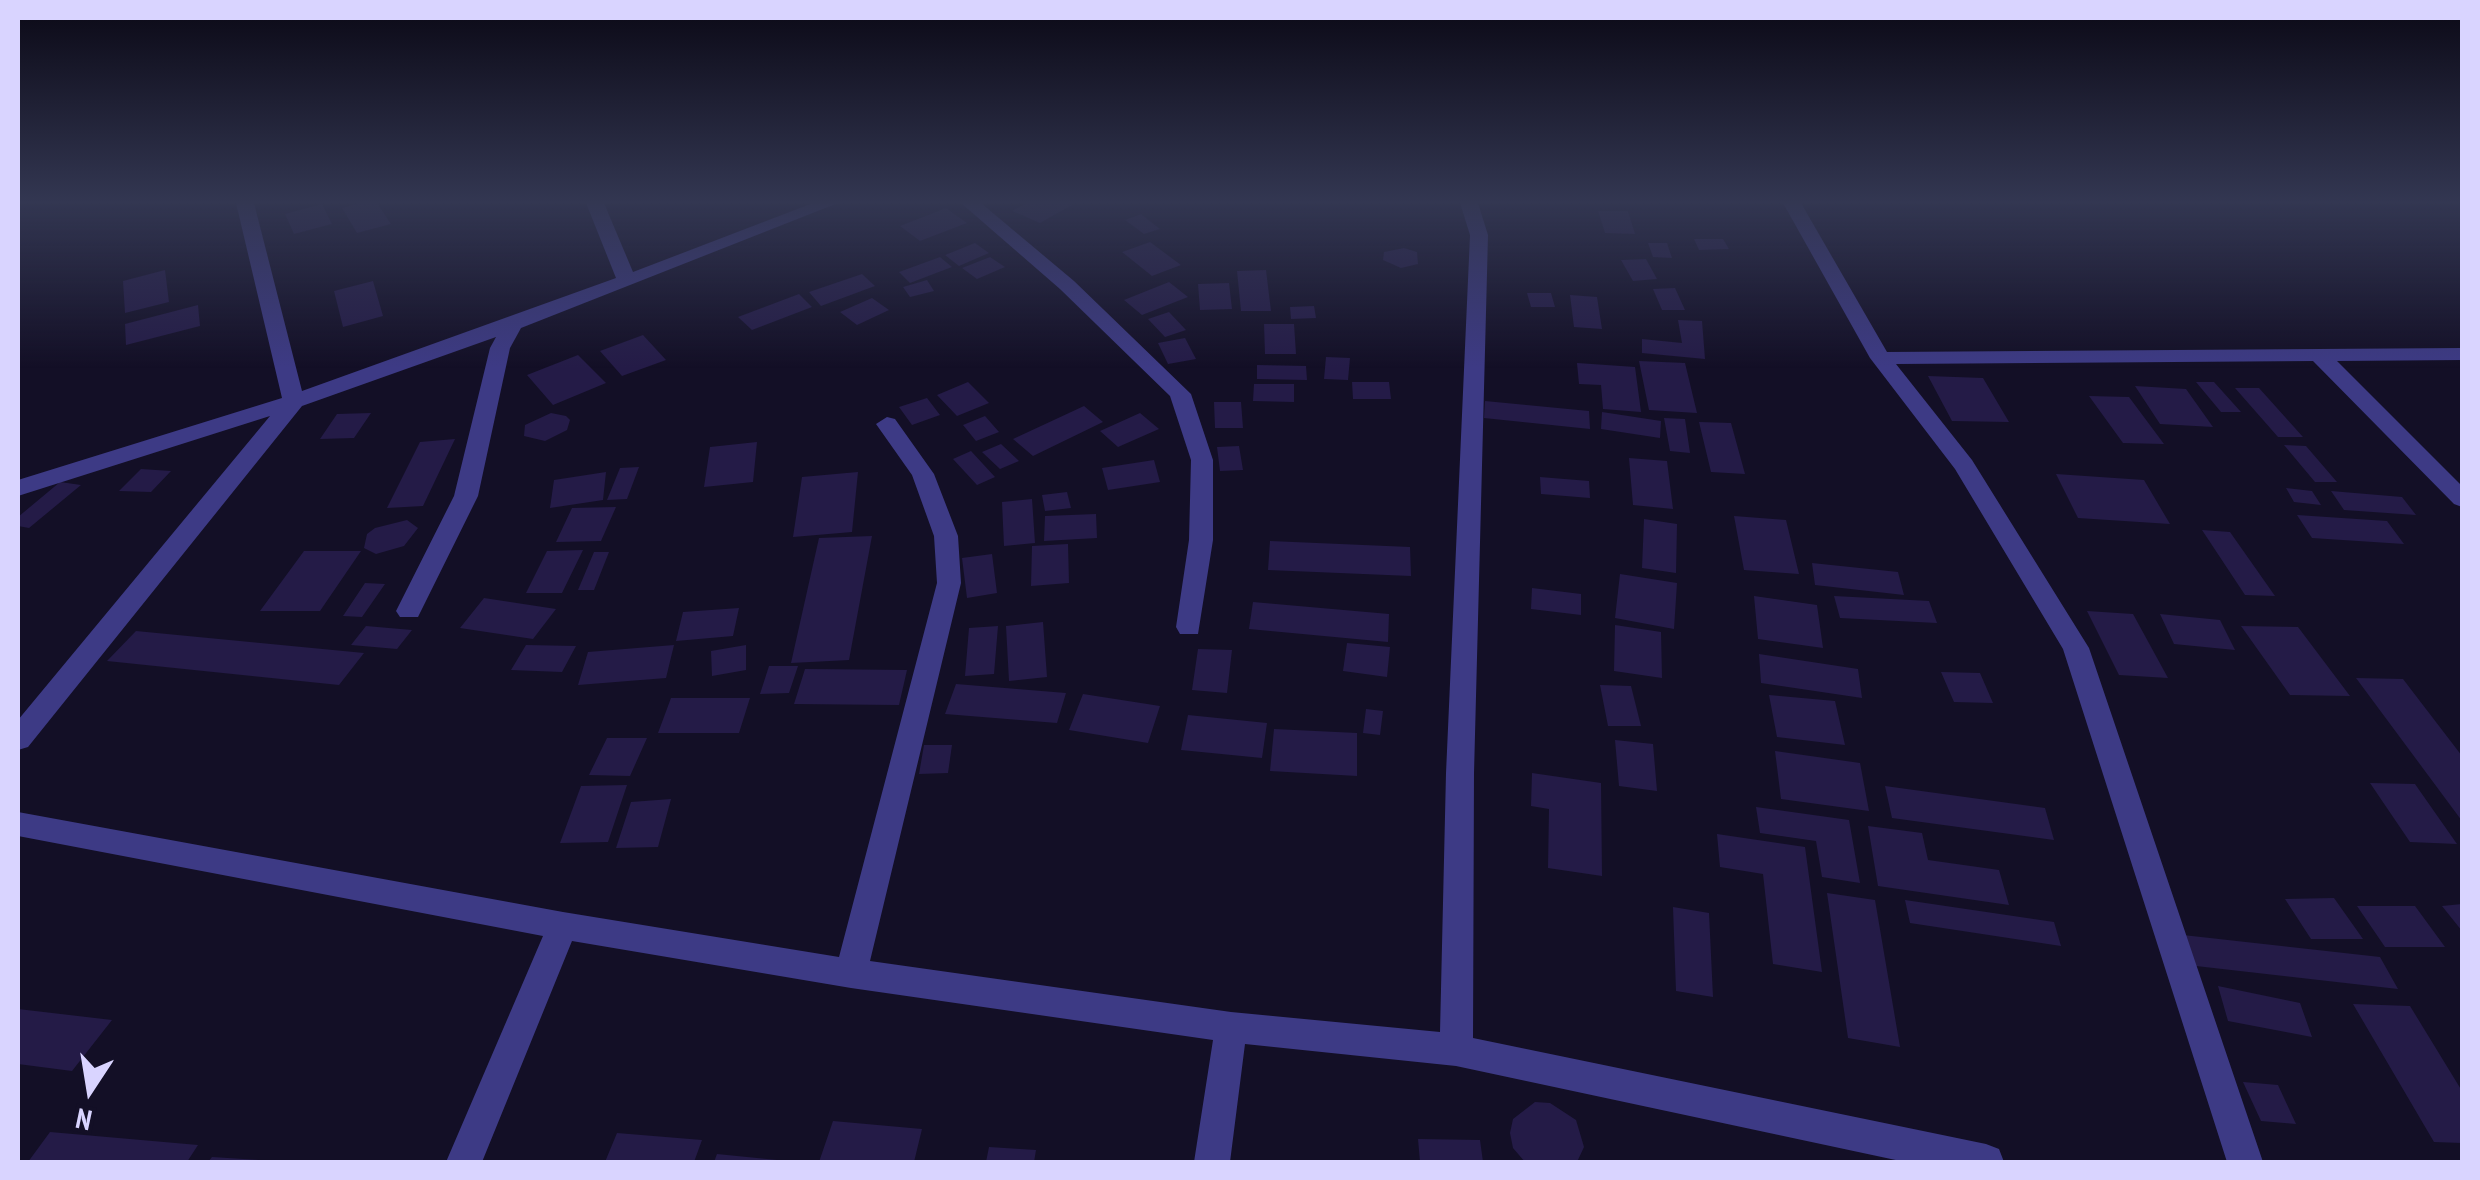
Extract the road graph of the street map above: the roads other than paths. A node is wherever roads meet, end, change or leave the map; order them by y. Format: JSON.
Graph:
{"nodes":[{"id":1,"x":259,"y":258,"type":"edge"},
{"id":2,"x":618,"y":258,"type":"edge"},
{"id":3,"x":686,"y":258,"type":"edge"},
{"id":4,"x":1035,"y":258,"type":"edge"},
{"id":5,"x":1479,"y":258,"type":"edge"},
{"id":6,"x":1823,"y":258,"type":"edge"},
{"id":7,"x":627,"y":281,"type":"junction"},
{"id":8,"x":512,"y":324,"type":"junction"},
{"id":9,"x":2462,"y":354,"type":"edge"},
{"id":10,"x":2318,"y":355,"type":"junction"},
{"id":11,"x":1880,"y":358,"type":"junction"},
{"id":12,"x":294,"y":401,"type":"junction"},
{"id":13,"x":887,"y":424,"type":"dead end"},
{"id":14,"x":18,"y":488,"type":"edge"},
{"id":15,"x":2462,"y":498,"type":"edge"},
{"id":16,"x":410,"y":611,"type":"dead end"},
{"id":17,"x":1189,"y":627,"type":"dead end"},
{"id":18,"x":18,"y":739,"type":"edge"},
{"id":19,"x":18,"y":824,"type":"edge"},
{"id":20,"x":563,"y":926,"type":"junction"},
{"id":21,"x":850,"y":972,"type":"junction"},
{"id":22,"x":1231,"y":1027,"type":"junction"},
{"id":23,"x":1456,"y":1050,"type":"junction"},
{"id":24,"x":464,"y":1162,"type":"edge"},
{"id":25,"x":1212,"y":1162,"type":"edge"},
{"id":26,"x":1986,"y":1162,"type":"edge"},
{"id":27,"x":2245,"y":1162,"type":"edge"}],
"edges":[{"from":1,"to":12,"type":"street"},
{"from":2,"to":7,"type":"street"},
{"from":3,"to":7,"type":"street"},
{"from":4,"to":17,"type":"street"},
{"from":5,"to":23,"type":"street"},
{"from":6,"to":11,"type":"street"},
{"from":7,"to":8,"type":"street"},
{"from":8,"to":12,"type":"street"},
{"from":8,"to":16,"type":"street"},
{"from":9,"to":10,"type":"street"},
{"from":10,"to":11,"type":"street"},
{"from":10,"to":15,"type":"street"},
{"from":11,"to":27,"type":"street"},
{"from":12,"to":14,"type":"street"},
{"from":12,"to":18,"type":"street"},
{"from":13,"to":21,"type":"street"},
{"from":19,"to":20,"type":"street"},
{"from":20,"to":21,"type":"street"},
{"from":20,"to":24,"type":"street"},
{"from":21,"to":22,"type":"street"},
{"from":22,"to":23,"type":"street"},
{"from":22,"to":25,"type":"street"},
{"from":23,"to":26,"type":"street"}]}
